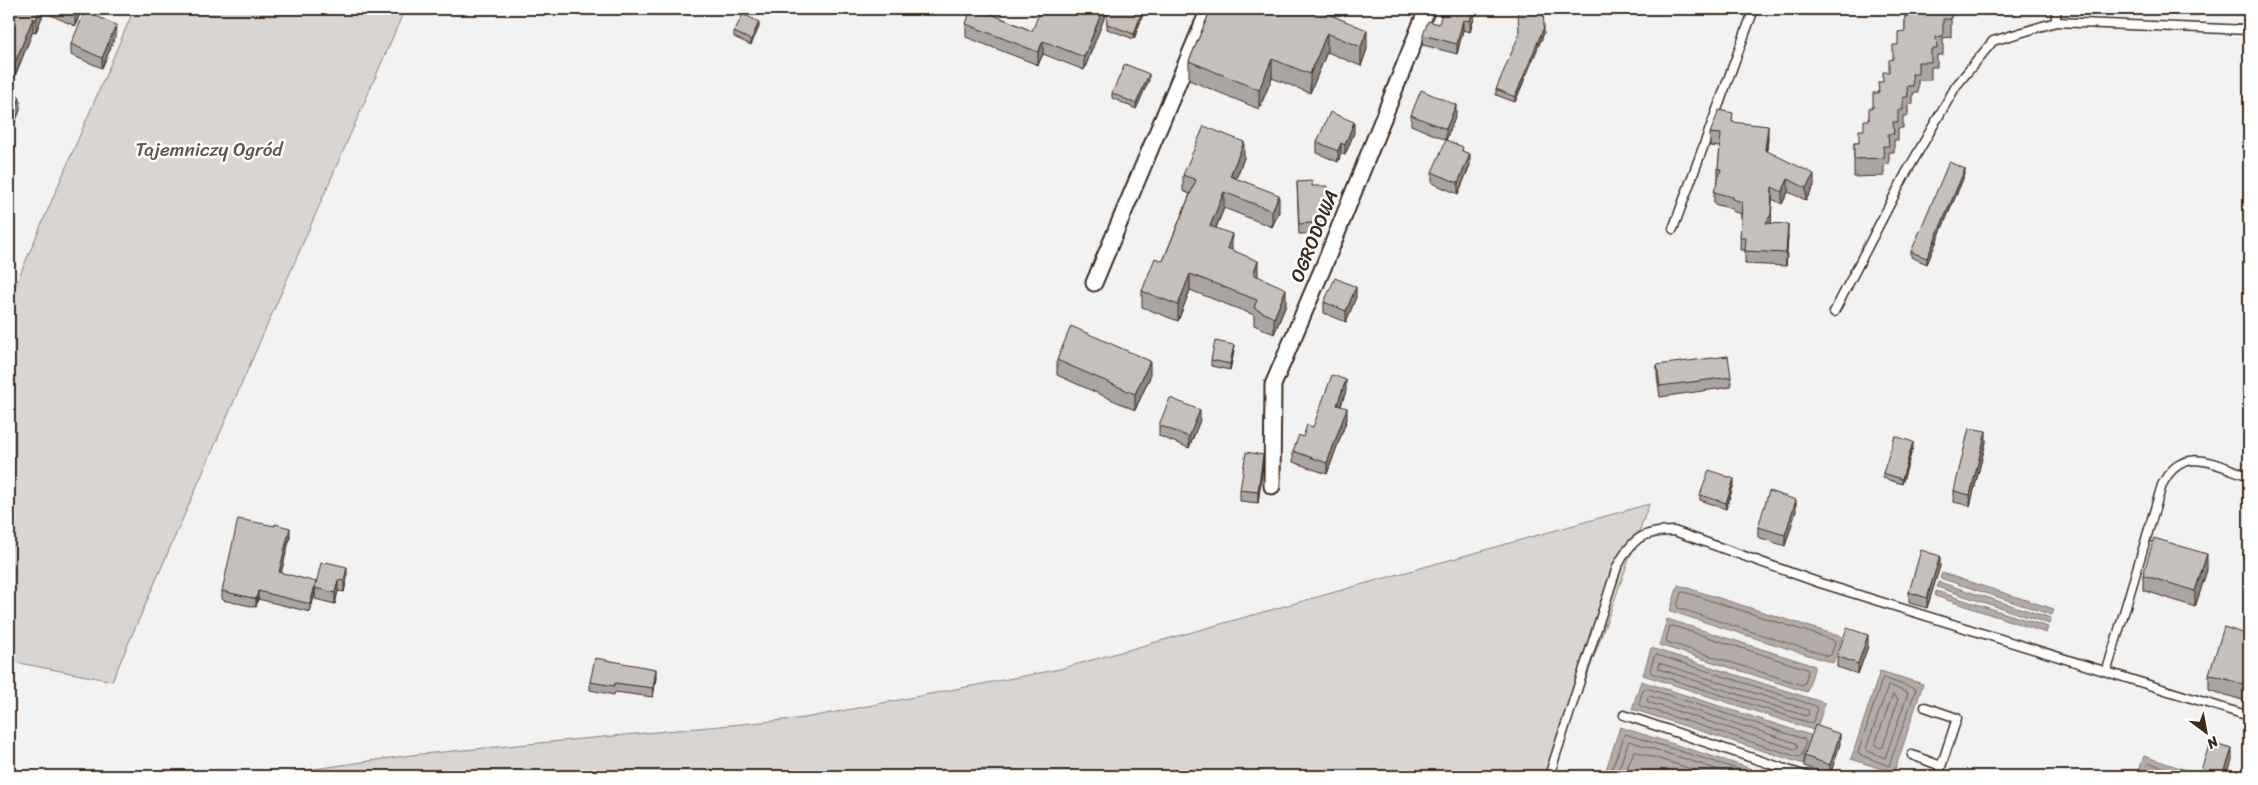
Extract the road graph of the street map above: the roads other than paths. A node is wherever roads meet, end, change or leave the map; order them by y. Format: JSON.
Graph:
{"nodes":[{"id":1,"x":1209,"y":9,"type":"edge"},
{"id":2,"x":1427,"y":9,"type":"edge"},
{"id":3,"x":1754,"y":9,"type":"edge"},
{"id":4,"x":2056,"y":9,"type":"edge"},
{"id":5,"x":2056,"y":22,"type":"junction"},
{"id":6,"x":2249,"y":30,"type":"edge"},
{"id":7,"x":1673,"y":229,"type":"dead end"},
{"id":8,"x":1094,"y":283,"type":"dead end"},
{"id":9,"x":1834,"y":312,"type":"dead end"},
{"id":10,"x":2249,"y":476,"type":"edge"},
{"id":11,"x":1272,"y":486,"type":"dead end"},
{"id":12,"x":2107,"y":670,"type":"junction"},
{"id":13,"x":1924,"y":707,"type":"dead end"},
{"id":14,"x":1624,"y":715,"type":"dead end"},
{"id":15,"x":2249,"y":716,"type":"edge"},
{"id":16,"x":1912,"y":755,"type":"dead end"},
{"id":17,"x":1942,"y":766,"type":"junction"},
{"id":18,"x":1548,"y":776,"type":"edge"},
{"id":19,"x":1806,"y":776,"type":"edge"},
{"id":20,"x":1938,"y":776,"type":"edge"}],
"edges":[{"from":1,"to":8,"type":"street"},
{"from":2,"to":11,"type":"street","name":"OGRODOWA"},
{"from":3,"to":7,"type":"lane"},
{"from":4,"to":5,"type":"lane"},
{"from":5,"to":6,"type":"lane"},
{"from":5,"to":9,"type":"lane"},
{"from":10,"to":12,"type":"lane"},
{"from":12,"to":15,"type":"lane"},
{"from":12,"to":18,"type":"lane"},
{"from":13,"to":17,"type":"lane"},
{"from":14,"to":19,"type":"lane"},
{"from":16,"to":17,"type":"lane"},
{"from":17,"to":20,"type":"lane"}]}
